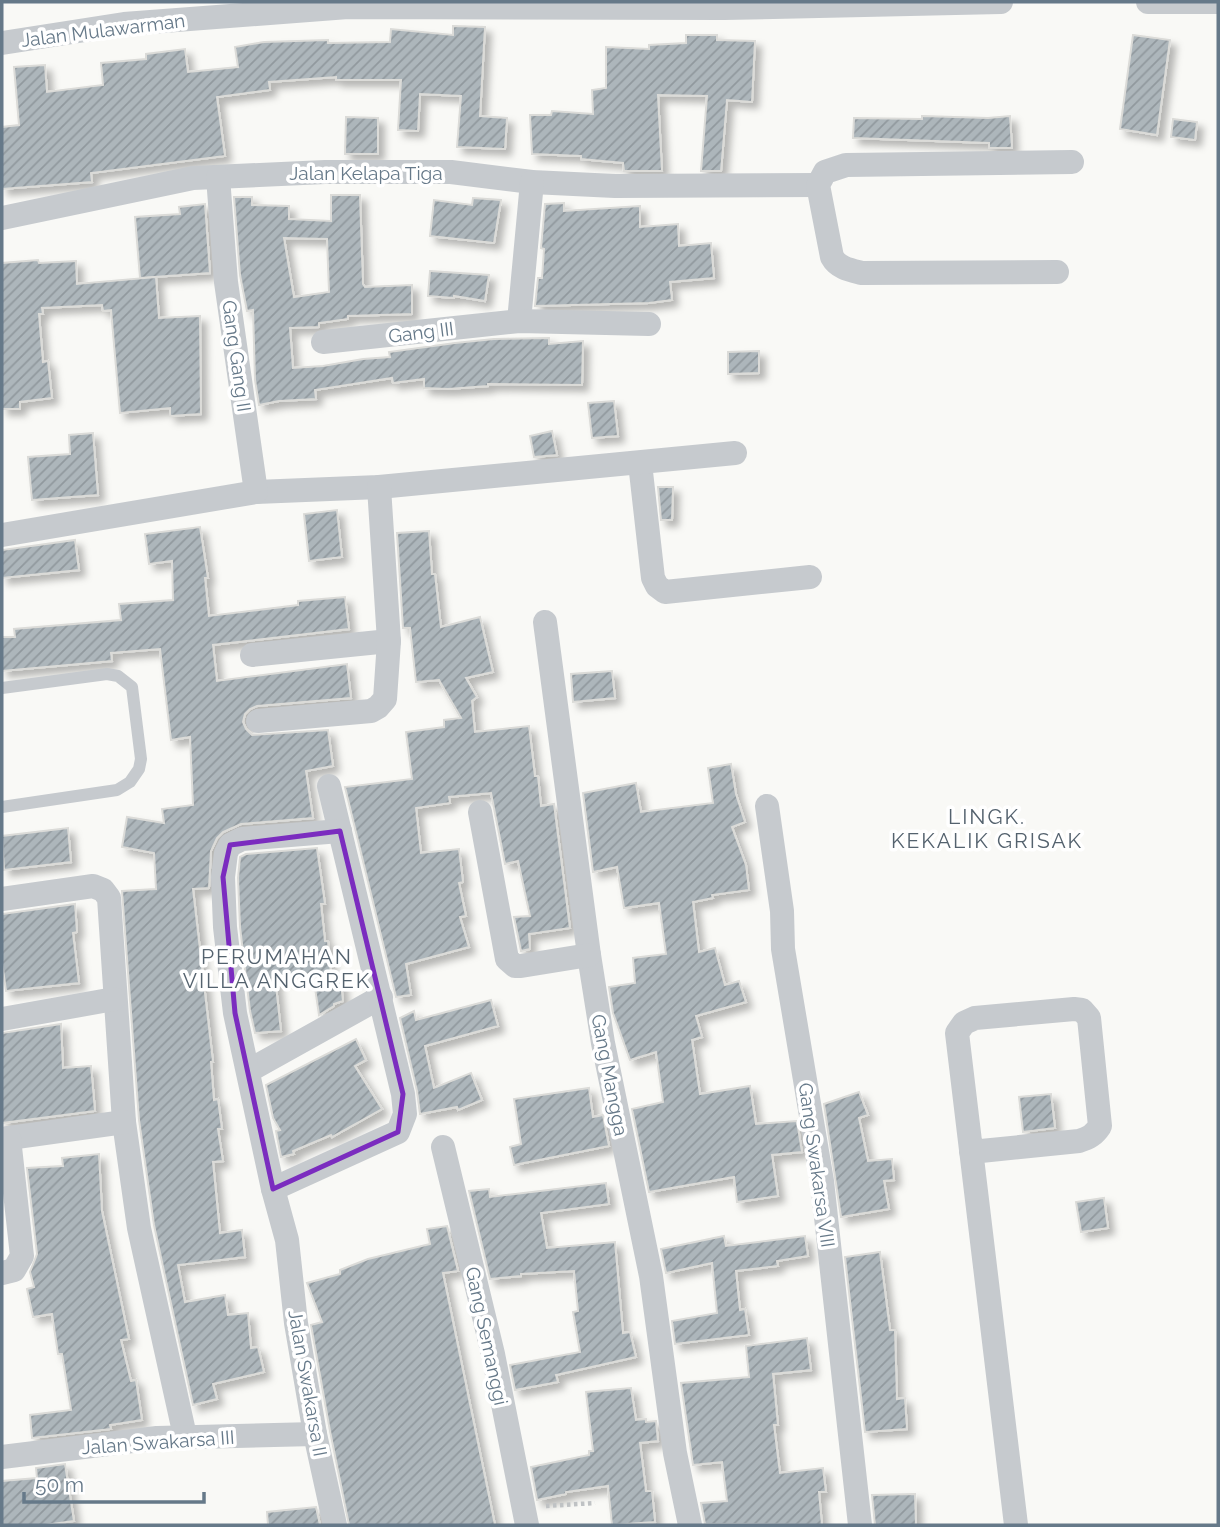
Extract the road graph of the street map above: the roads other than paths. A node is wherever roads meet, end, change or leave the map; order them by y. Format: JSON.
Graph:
{"nodes":[{"id":1,"x":1001,"y":2,"type":"edge"},
{"id":2,"x":1148,"y":2,"type":"edge"},
{"id":3,"x":1218,"y":2,"type":"edge"},
{"id":4,"x":180,"y":11,"type":"edge"},
{"id":5,"x":2,"y":43,"type":"edge"},
{"id":6,"x":1072,"y":162,"type":"dead end"},
{"id":7,"x":218,"y":177,"type":"junction"},
{"id":8,"x":532,"y":183,"type":"junction"},
{"id":9,"x":818,"y":185,"type":"junction"},
{"id":10,"x":2,"y":218,"type":"edge"},
{"id":11,"x":1056,"y":272,"type":"dead end"},
{"id":12,"x":519,"y":321,"type":"junction"},
{"id":13,"x":649,"y":324,"type":"dead end"},
{"id":14,"x":323,"y":342,"type":"dead end"},
{"id":15,"x":735,"y":453,"type":"dead end"},
{"id":16,"x":640,"y":463,"type":"junction"},
{"id":17,"x":379,"y":487,"type":"junction"},
{"id":18,"x":256,"y":492,"type":"junction"},
{"id":19,"x":2,"y":535,"type":"edge"},
{"id":20,"x":810,"y":577,"type":"dead end"},
{"id":21,"x":544,"y":622,"type":"dead end"},
{"id":22,"x":389,"y":641,"type":"junction"},
{"id":23,"x":252,"y":655,"type":"dead end"},
{"id":24,"x":2,"y":688,"type":"edge"},
{"id":25,"x":258,"y":721,"type":"dead end"},
{"id":26,"x":329,"y":786,"type":"dead end"},
{"id":27,"x":767,"y":806,"type":"dead end"},
{"id":28,"x":2,"y":807,"type":"edge"},
{"id":29,"x":480,"y":812,"type":"dead end"},
{"id":30,"x":340,"y":831,"type":"junction"},
{"id":31,"x":2,"y":899,"type":"edge"},
{"id":32,"x":589,"y":956,"type":"junction"},
{"id":33,"x":381,"y":997,"type":"junction"},
{"id":34,"x":114,"y":999,"type":"junction"},
{"id":35,"x":2,"y":1019,"type":"edge"},
{"id":36,"x":248,"y":1070,"type":"junction"},
{"id":37,"x":124,"y":1122,"type":"junction"},
{"id":38,"x":5,"y":1139,"type":"edge"},
{"id":39,"x":443,"y":1147,"type":"dead end"},
{"id":40,"x":971,"y":1152,"type":"junction"},
{"id":41,"x":273,"y":1189,"type":"junction"},
{"id":42,"x":2,"y":1273,"type":"edge"},
{"id":43,"x":315,"y":1434,"type":"junction"},
{"id":44,"x":185,"y":1436,"type":"junction"},
{"id":45,"x":2,"y":1457,"type":"edge"},
{"id":46,"x":526,"y":1516,"type":"edge"},
{"id":47,"x":335,"y":1525,"type":"edge"},
{"id":48,"x":690,"y":1525,"type":"edge"},
{"id":49,"x":860,"y":1525,"type":"edge"},
{"id":50,"x":1016,"y":1525,"type":"edge"}],
"edges":[{"from":1,"to":4,"type":"street","name":"Jalan Mulawarman"},
{"from":2,"to":3,"type":"street"},
{"from":4,"to":5,"type":"street","name":"Jalan Mulawarman"},
{"from":6,"to":9,"type":"street"},
{"from":7,"to":8,"type":"street","name":"Jalan Kelapa Tiga"},
{"from":7,"to":10,"type":"street","name":"Jalan Kelapa Tiga"},
{"from":7,"to":18,"type":"street","name":"Gang Gang II"},
{"from":8,"to":9,"type":"street","name":"Jalan Kelapa Tiga"},
{"from":8,"to":12,"type":"street"},
{"from":9,"to":11,"type":"street"},
{"from":12,"to":13,"type":"street","name":"Gang III"},
{"from":12,"to":14,"type":"street","name":"Gang III"},
{"from":15,"to":16,"type":"street"},
{"from":16,"to":17,"type":"street"},
{"from":16,"to":20,"type":"street"},
{"from":17,"to":18,"type":"street"},
{"from":17,"to":22,"type":"street"},
{"from":18,"to":19,"type":"street"},
{"from":21,"to":32,"type":"street","name":"Gang Mangga"},
{"from":22,"to":23,"type":"street"},
{"from":22,"to":25,"type":"street"},
{"from":24,"to":28,"type":"lane"},
{"from":26,"to":30,"type":"street"},
{"from":27,"to":49,"type":"street","name":"Gang Swakarsa VIII"},
{"from":29,"to":32,"type":"street"},
{"from":30,"to":33,"type":"street"},
{"from":30,"to":36,"type":"street","name":"Jalan Swakarsa II"},
{"from":31,"to":34,"type":"street"},
{"from":32,"to":48,"type":"street","name":"Gang Mangga"},
{"from":33,"to":36,"type":"street"},
{"from":33,"to":41,"type":"street"},
{"from":34,"to":35,"type":"street"},
{"from":34,"to":37,"type":"street"},
{"from":36,"to":41,"type":"street","name":"Jalan Swakarsa II"},
{"from":37,"to":38,"type":"street"},
{"from":37,"to":44,"type":"street"},
{"from":38,"to":42,"type":"street"},
{"from":39,"to":46,"type":"street","name":"Gang Semanggi"},
{"from":40,"to":40,"type":"street"},
{"from":40,"to":50,"type":"street"},
{"from":41,"to":43,"type":"street","name":"Jalan Swakarsa II"},
{"from":43,"to":44,"type":"street","name":"Jalan Swakarsa III"},
{"from":43,"to":47,"type":"street","name":"Jalan Swakarsa II"},
{"from":44,"to":45,"type":"street","name":"Jalan Swakarsa III"}]}
